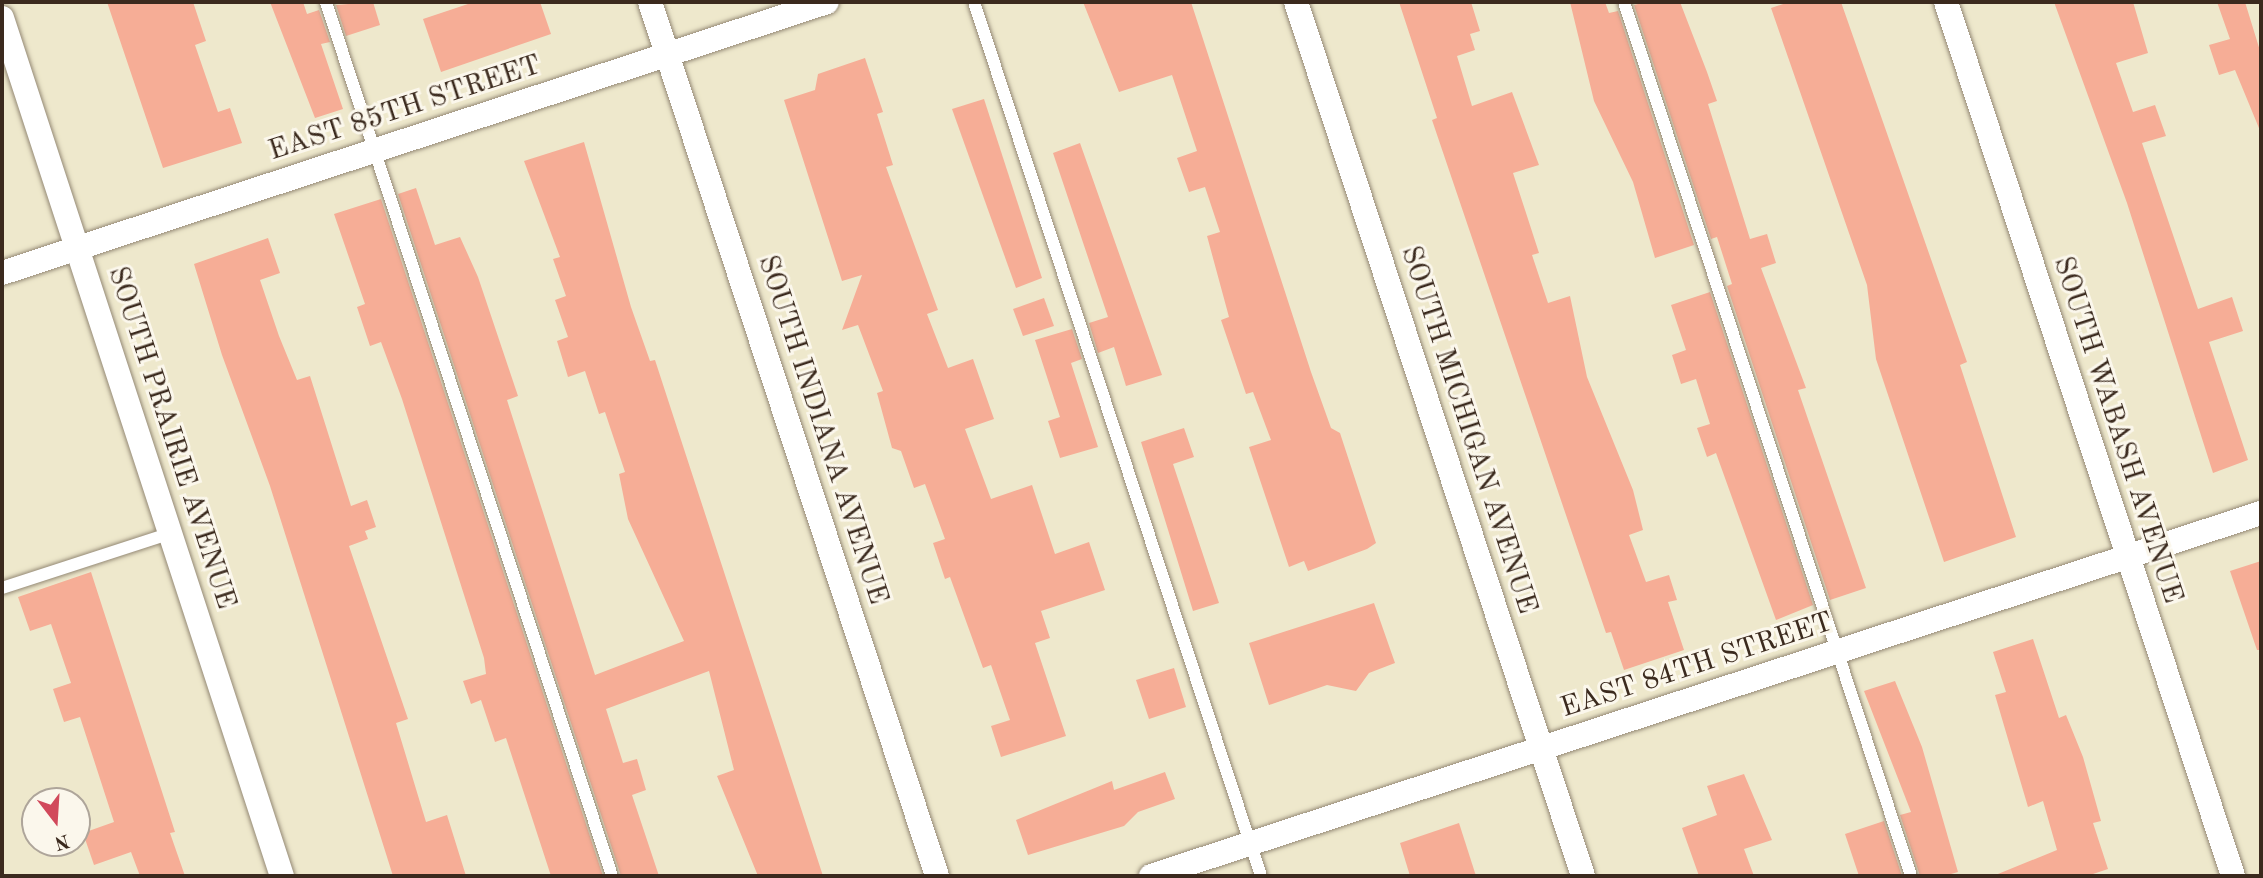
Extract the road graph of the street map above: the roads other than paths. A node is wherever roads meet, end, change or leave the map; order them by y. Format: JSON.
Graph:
{"nodes":[{"id":1,"x":326,"y":2,"type":"edge"},
{"id":2,"x":650,"y":2,"type":"edge"},
{"id":3,"x":827,"y":2,"type":"edge"},
{"id":4,"x":974,"y":2,"type":"edge"},
{"id":5,"x":1296,"y":2,"type":"edge"},
{"id":6,"x":1624,"y":2,"type":"edge"},
{"id":7,"x":1946,"y":2,"type":"edge"},
{"id":8,"x":2,"y":18,"type":"edge"},
{"id":9,"x":668,"y":54,"type":"junction"},
{"id":10,"x":375,"y":151,"type":"junction"},
{"id":11,"x":78,"y":248,"type":"junction"},
{"id":12,"x":2,"y":273,"type":"edge"},
{"id":13,"x":2261,"y":513,"type":"edge"},
{"id":14,"x":171,"y":533,"type":"junction"},
{"id":15,"x":2128,"y":557,"type":"junction"},
{"id":16,"x":2,"y":588,"type":"edge"},
{"id":17,"x":1838,"y":652,"type":"junction"},
{"id":18,"x":1541,"y":749,"type":"junction"},
{"id":19,"x":1250,"y":844,"type":"junction"},
{"id":20,"x":282,"y":876,"type":"edge"},
{"id":21,"x":612,"y":876,"type":"edge"},
{"id":22,"x":937,"y":876,"type":"edge"},
{"id":23,"x":1151,"y":876,"type":"edge"},
{"id":24,"x":1261,"y":876,"type":"edge"},
{"id":25,"x":1583,"y":876,"type":"edge"},
{"id":26,"x":1911,"y":876,"type":"edge"},
{"id":27,"x":2232,"y":876,"type":"edge"}],
"edges":[{"from":1,"to":10,"type":"lane"},
{"from":2,"to":9,"type":"street","name":"SOUTH INDIANA AVENUE"},
{"from":3,"to":9,"type":"street","name":"EAST 85TH STREET"},
{"from":4,"to":19,"type":"lane"},
{"from":5,"to":18,"type":"street","name":"SOUTH MICHIGAN AVENUE"},
{"from":6,"to":17,"type":"lane"},
{"from":7,"to":15,"type":"street","name":"SOUTH WABASH AVENUE"},
{"from":8,"to":11,"type":"street","name":"SOUTH PRAIRIE AVENUE"},
{"from":9,"to":10,"type":"street","name":"EAST 85TH STREET"},
{"from":9,"to":22,"type":"street","name":"SOUTH INDIANA AVENUE"},
{"from":10,"to":11,"type":"street","name":"EAST 85TH STREET"},
{"from":10,"to":21,"type":"lane"},
{"from":11,"to":12,"type":"street","name":"EAST 85TH STREET"},
{"from":11,"to":14,"type":"street","name":"SOUTH PRAIRIE AVENUE"},
{"from":13,"to":15,"type":"street","name":"EAST 84TH STREET"},
{"from":14,"to":16,"type":"lane"},
{"from":14,"to":20,"type":"street","name":"SOUTH PRAIRIE AVENUE"},
{"from":15,"to":17,"type":"street","name":"EAST 84TH STREET"},
{"from":15,"to":27,"type":"street","name":"SOUTH WABASH AVENUE"},
{"from":17,"to":18,"type":"street","name":"EAST 84TH STREET"},
{"from":17,"to":26,"type":"lane"},
{"from":18,"to":19,"type":"street","name":"EAST 84TH STREET"},
{"from":18,"to":25,"type":"street","name":"SOUTH MICHIGAN AVENUE"},
{"from":19,"to":23,"type":"street","name":"EAST 84TH STREET"},
{"from":19,"to":24,"type":"lane"}]}
